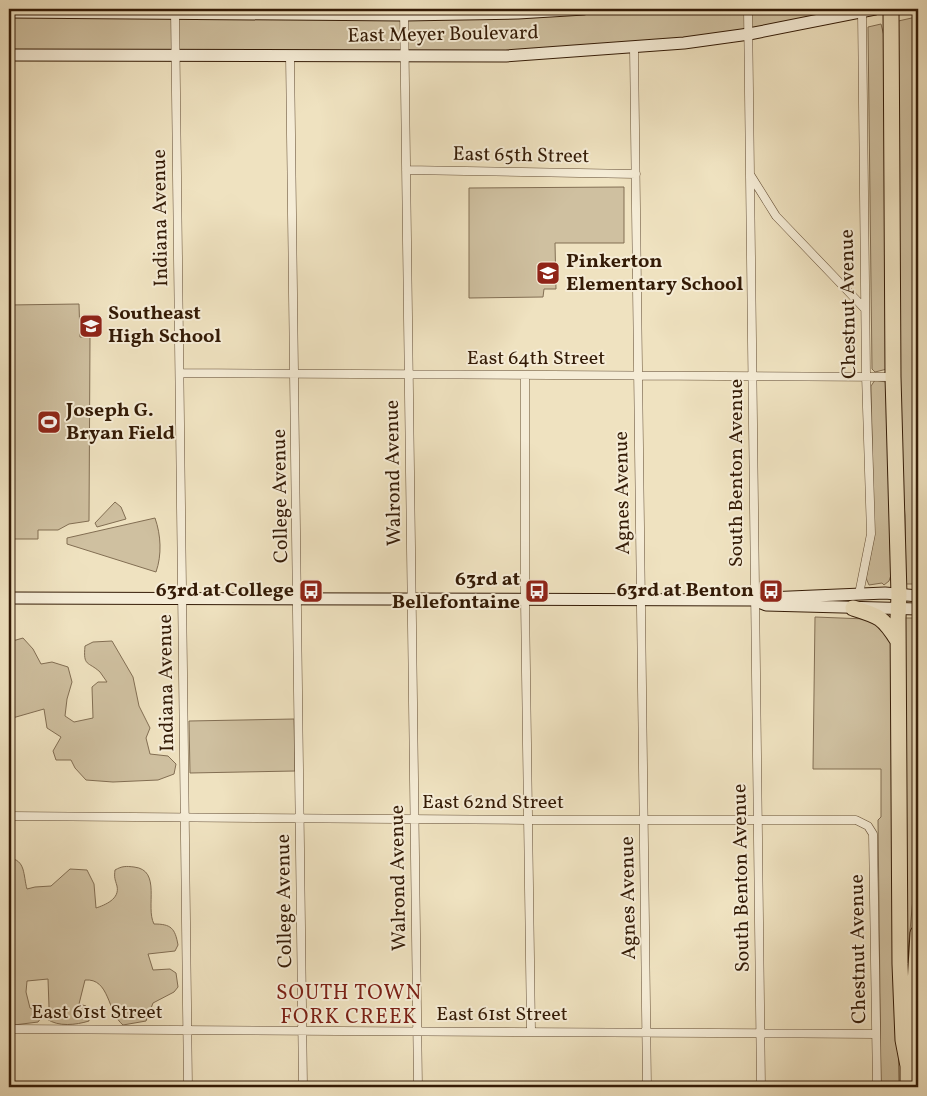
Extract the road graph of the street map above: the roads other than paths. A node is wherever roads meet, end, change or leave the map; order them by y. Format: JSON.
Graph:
{"nodes":[{"id":1,"x":584,"y":9,"type":"edge"},
{"id":2,"x":748,"y":9,"type":"edge"},
{"id":3,"x":875,"y":9,"type":"edge"},
{"id":4,"x":891,"y":9,"type":"edge"},
{"id":5,"x":61,"y":11,"type":"edge"},
{"id":6,"x":175,"y":11,"type":"edge"},
{"id":7,"x":290,"y":11,"type":"edge"},
{"id":8,"x":518,"y":11,"type":"edge"},
{"id":9,"x":9,"y":12,"type":"edge"},
{"id":10,"x":404,"y":12,"type":"edge"},
{"id":11,"x":862,"y":12,"type":"junction"},
{"id":12,"x":749,"y":34,"type":"junction"},
{"id":13,"x":634,"y":48,"type":"junction"},
{"id":14,"x":9,"y":54,"type":"edge"},
{"id":15,"x":175,"y":55,"type":"junction"},
{"id":16,"x":290,"y":55,"type":"junction"},
{"id":17,"x":405,"y":55,"type":"junction"},
{"id":18,"x":406,"y":170,"type":"junction"},
{"id":19,"x":636,"y":174,"type":"junction"},
{"id":20,"x":750,"y":176,"type":"junction"},
{"id":21,"x":865,"y":309,"type":"junction"},
{"id":22,"x":180,"y":373,"type":"junction"},
{"id":23,"x":295,"y":374,"type":"junction"},
{"id":24,"x":410,"y":375,"type":"junction"},
{"id":25,"x":753,"y":375,"type":"junction"},
{"id":26,"x":866,"y":375,"type":"junction"},
{"id":27,"x":525,"y":376,"type":"junction"},
{"id":28,"x":638,"y":376,"type":"junction"},
{"id":29,"x":893,"y":377,"type":"junction"},
{"id":30,"x":859,"y":594,"type":"junction"},
{"id":31,"x":917,"y":596,"type":"edge"},
{"id":32,"x":9,"y":598,"type":"edge"},
{"id":33,"x":183,"y":598,"type":"junction"},
{"id":34,"x":298,"y":598,"type":"junction"},
{"id":35,"x":412,"y":599,"type":"junction"},
{"id":36,"x":525,"y":600,"type":"junction"},
{"id":37,"x":640,"y":600,"type":"junction"},
{"id":38,"x":755,"y":600,"type":"junction"},
{"id":39,"x":898,"y":602,"type":"junction"},
{"id":40,"x":853,"y":608,"type":"junction"},
{"id":41,"x":917,"y":609,"type":"edge"},
{"id":42,"x":898,"y":641,"type":"junction"},
{"id":43,"x":9,"y":816,"type":"edge"},
{"id":44,"x":185,"y":817,"type":"junction"},
{"id":45,"x":300,"y":818,"type":"junction"},
{"id":46,"x":414,"y":819,"type":"junction"},
{"id":47,"x":527,"y":820,"type":"junction"},
{"id":48,"x":644,"y":820,"type":"junction"},
{"id":49,"x":757,"y":820,"type":"junction"},
{"id":50,"x":856,"y":820,"type":"joint"},
{"id":51,"x":918,"y":933,"type":"edge"},
{"id":52,"x":9,"y":1029,"type":"edge"},
{"id":53,"x":188,"y":1030,"type":"junction"},
{"id":54,"x":303,"y":1030,"type":"junction"},
{"id":55,"x":417,"y":1031,"type":"junction"},
{"id":56,"x":531,"y":1031,"type":"junction"},
{"id":57,"x":647,"y":1032,"type":"junction"},
{"id":58,"x":760,"y":1033,"type":"junction"},
{"id":59,"x":876,"y":1034,"type":"junction"},
{"id":60,"x":908,"y":1066,"type":"junction"},
{"id":61,"x":188,"y":1087,"type":"edge"},
{"id":62,"x":303,"y":1087,"type":"edge"},
{"id":63,"x":418,"y":1087,"type":"edge"},
{"id":64,"x":647,"y":1087,"type":"edge"},
{"id":65,"x":761,"y":1087,"type":"edge"},
{"id":66,"x":877,"y":1087,"type":"edge"},
{"id":67,"x":908,"y":1087,"type":"edge"}],
"edges":[{"from":1,"to":8,"type":"main road","name":"East Meyer Boulevard"},
{"from":2,"to":12,"type":"street","name":"South Benton Avenue"},
{"from":3,"to":11,"type":"main road","name":"East Meyer Boulevard"},
{"from":4,"to":29,"type":"highway"},
{"from":5,"to":6,"type":"main road","name":"East Meyer Boulevard"},
{"from":5,"to":9,"type":"main road","name":"East Meyer Boulevard"},
{"from":6,"to":7,"type":"main road","name":"East Meyer Boulevard"},
{"from":6,"to":15,"type":"street","name":"Indiana Avenue"},
{"from":7,"to":10,"type":"main road","name":"East Meyer Boulevard"},
{"from":8,"to":10,"type":"main road","name":"East Meyer Boulevard"},
{"from":10,"to":17,"type":"street","name":"Walrond Avenue"},
{"from":11,"to":12,"type":"main road","name":"East Meyer Boulevard"},
{"from":11,"to":21,"type":"street","name":"Chestnut Avenue"},
{"from":12,"to":13,"type":"main road","name":"East Meyer Boulevard"},
{"from":12,"to":20,"type":"street","name":"South Benton Avenue"},
{"from":13,"to":17,"type":"main road","name":"East Meyer Boulevard"},
{"from":13,"to":19,"type":"street","name":"Agnes Avenue"},
{"from":14,"to":15,"type":"main road","name":"East Meyer Boulevard"},
{"from":15,"to":16,"type":"main road","name":"East Meyer Boulevard"},
{"from":15,"to":22,"type":"street","name":"Indiana Avenue"},
{"from":16,"to":17,"type":"main road","name":"East Meyer Boulevard"},
{"from":16,"to":23,"type":"street","name":"College Avenue"},
{"from":17,"to":18,"type":"street","name":"Walrond Avenue"},
{"from":18,"to":19,"type":"street","name":"East 65th Street"},
{"from":18,"to":24,"type":"street","name":"Walrond Avenue"},
{"from":19,"to":28,"type":"street","name":"Agnes Avenue"},
{"from":20,"to":21,"type":"street"},
{"from":20,"to":25,"type":"street","name":"South Benton Avenue"},
{"from":21,"to":26,"type":"street","name":"Chestnut Avenue"},
{"from":22,"to":23,"type":"street","name":"East 64th Street"},
{"from":22,"to":33,"type":"street","name":"Indiana Avenue"},
{"from":23,"to":24,"type":"street","name":"East 64th Street"},
{"from":23,"to":34,"type":"street","name":"College Avenue"},
{"from":24,"to":27,"type":"street","name":"East 64th Street"},
{"from":24,"to":35,"type":"street","name":"Walrond Avenue"},
{"from":25,"to":26,"type":"street","name":"East 64th Street"},
{"from":25,"to":28,"type":"street","name":"East 64th Street"},
{"from":25,"to":38,"type":"street","name":"South Benton Avenue"},
{"from":26,"to":29,"type":"street","name":"East 64th Street"},
{"from":26,"to":30,"type":"street","name":"Chestnut Avenue"},
{"from":27,"to":28,"type":"street","name":"East 64th Street"},
{"from":27,"to":36,"type":"street"},
{"from":28,"to":37,"type":"street","name":"Agnes Avenue"},
{"from":29,"to":39,"type":"highway"},
{"from":30,"to":38,"type":"main road"},
{"from":30,"to":39,"type":"main road"},
{"from":31,"to":39,"type":"main road"},
{"from":32,"to":33,"type":"main road"},
{"from":33,"to":34,"type":"main road"},
{"from":33,"to":44,"type":"street","name":"Indiana Avenue"},
{"from":34,"to":35,"type":"main road"},
{"from":34,"to":45,"type":"street","name":"College Avenue"},
{"from":35,"to":36,"type":"main road"},
{"from":35,"to":46,"type":"street","name":"Walrond Avenue"},
{"from":36,"to":37,"type":"main road"},
{"from":36,"to":47,"type":"street"},
{"from":37,"to":38,"type":"main road"},
{"from":37,"to":48,"type":"street","name":"Agnes Avenue"},
{"from":38,"to":40,"type":"main road"},
{"from":38,"to":49,"type":"street","name":"South Benton Avenue"},
{"from":39,"to":40,"type":"main road"},
{"from":39,"to":41,"type":"main road"},
{"from":39,"to":42,"type":"highway"},
{"from":40,"to":42,"type":"highway"},
{"from":42,"to":60,"type":"highway"},
{"from":43,"to":44,"type":"street","name":"East 62nd Street"},
{"from":44,"to":45,"type":"street","name":"East 62nd Street"},
{"from":44,"to":53,"type":"street","name":"Indiana Avenue"},
{"from":45,"to":46,"type":"street","name":"East 62nd Street"},
{"from":45,"to":54,"type":"street","name":"College Avenue"},
{"from":46,"to":47,"type":"street","name":"East 62nd Street"},
{"from":46,"to":55,"type":"street","name":"Walrond Avenue"},
{"from":47,"to":48,"type":"street","name":"East 62nd Street"},
{"from":47,"to":56,"type":"street"},
{"from":48,"to":49,"type":"street","name":"East 62nd Street"},
{"from":48,"to":57,"type":"street","name":"Agnes Avenue"},
{"from":49,"to":50,"type":"street","name":"East 62nd Street"},
{"from":49,"to":58,"type":"street","name":"South Benton Avenue"},
{"from":50,"to":59,"type":"street","name":"Chestnut Avenue"},
{"from":51,"to":60,"type":"highway"},
{"from":52,"to":53,"type":"street","name":"East 61st Street"},
{"from":53,"to":54,"type":"street","name":"East 61st Street"},
{"from":53,"to":61,"type":"street","name":"Indiana Avenue"},
{"from":54,"to":55,"type":"street","name":"East 61st Street"},
{"from":54,"to":62,"type":"street","name":"College Avenue"},
{"from":55,"to":56,"type":"street","name":"East 61st Street"},
{"from":55,"to":63,"type":"street","name":"Walrond Avenue"},
{"from":56,"to":57,"type":"street","name":"East 61st Street"},
{"from":57,"to":58,"type":"street","name":"East 61st Street"},
{"from":57,"to":64,"type":"street","name":"Agnes Avenue"},
{"from":58,"to":59,"type":"street","name":"East 61st Street"},
{"from":58,"to":65,"type":"street","name":"South Benton Avenue"},
{"from":59,"to":66,"type":"street","name":"Chestnut Avenue"},
{"from":60,"to":67,"type":"highway"}]}
